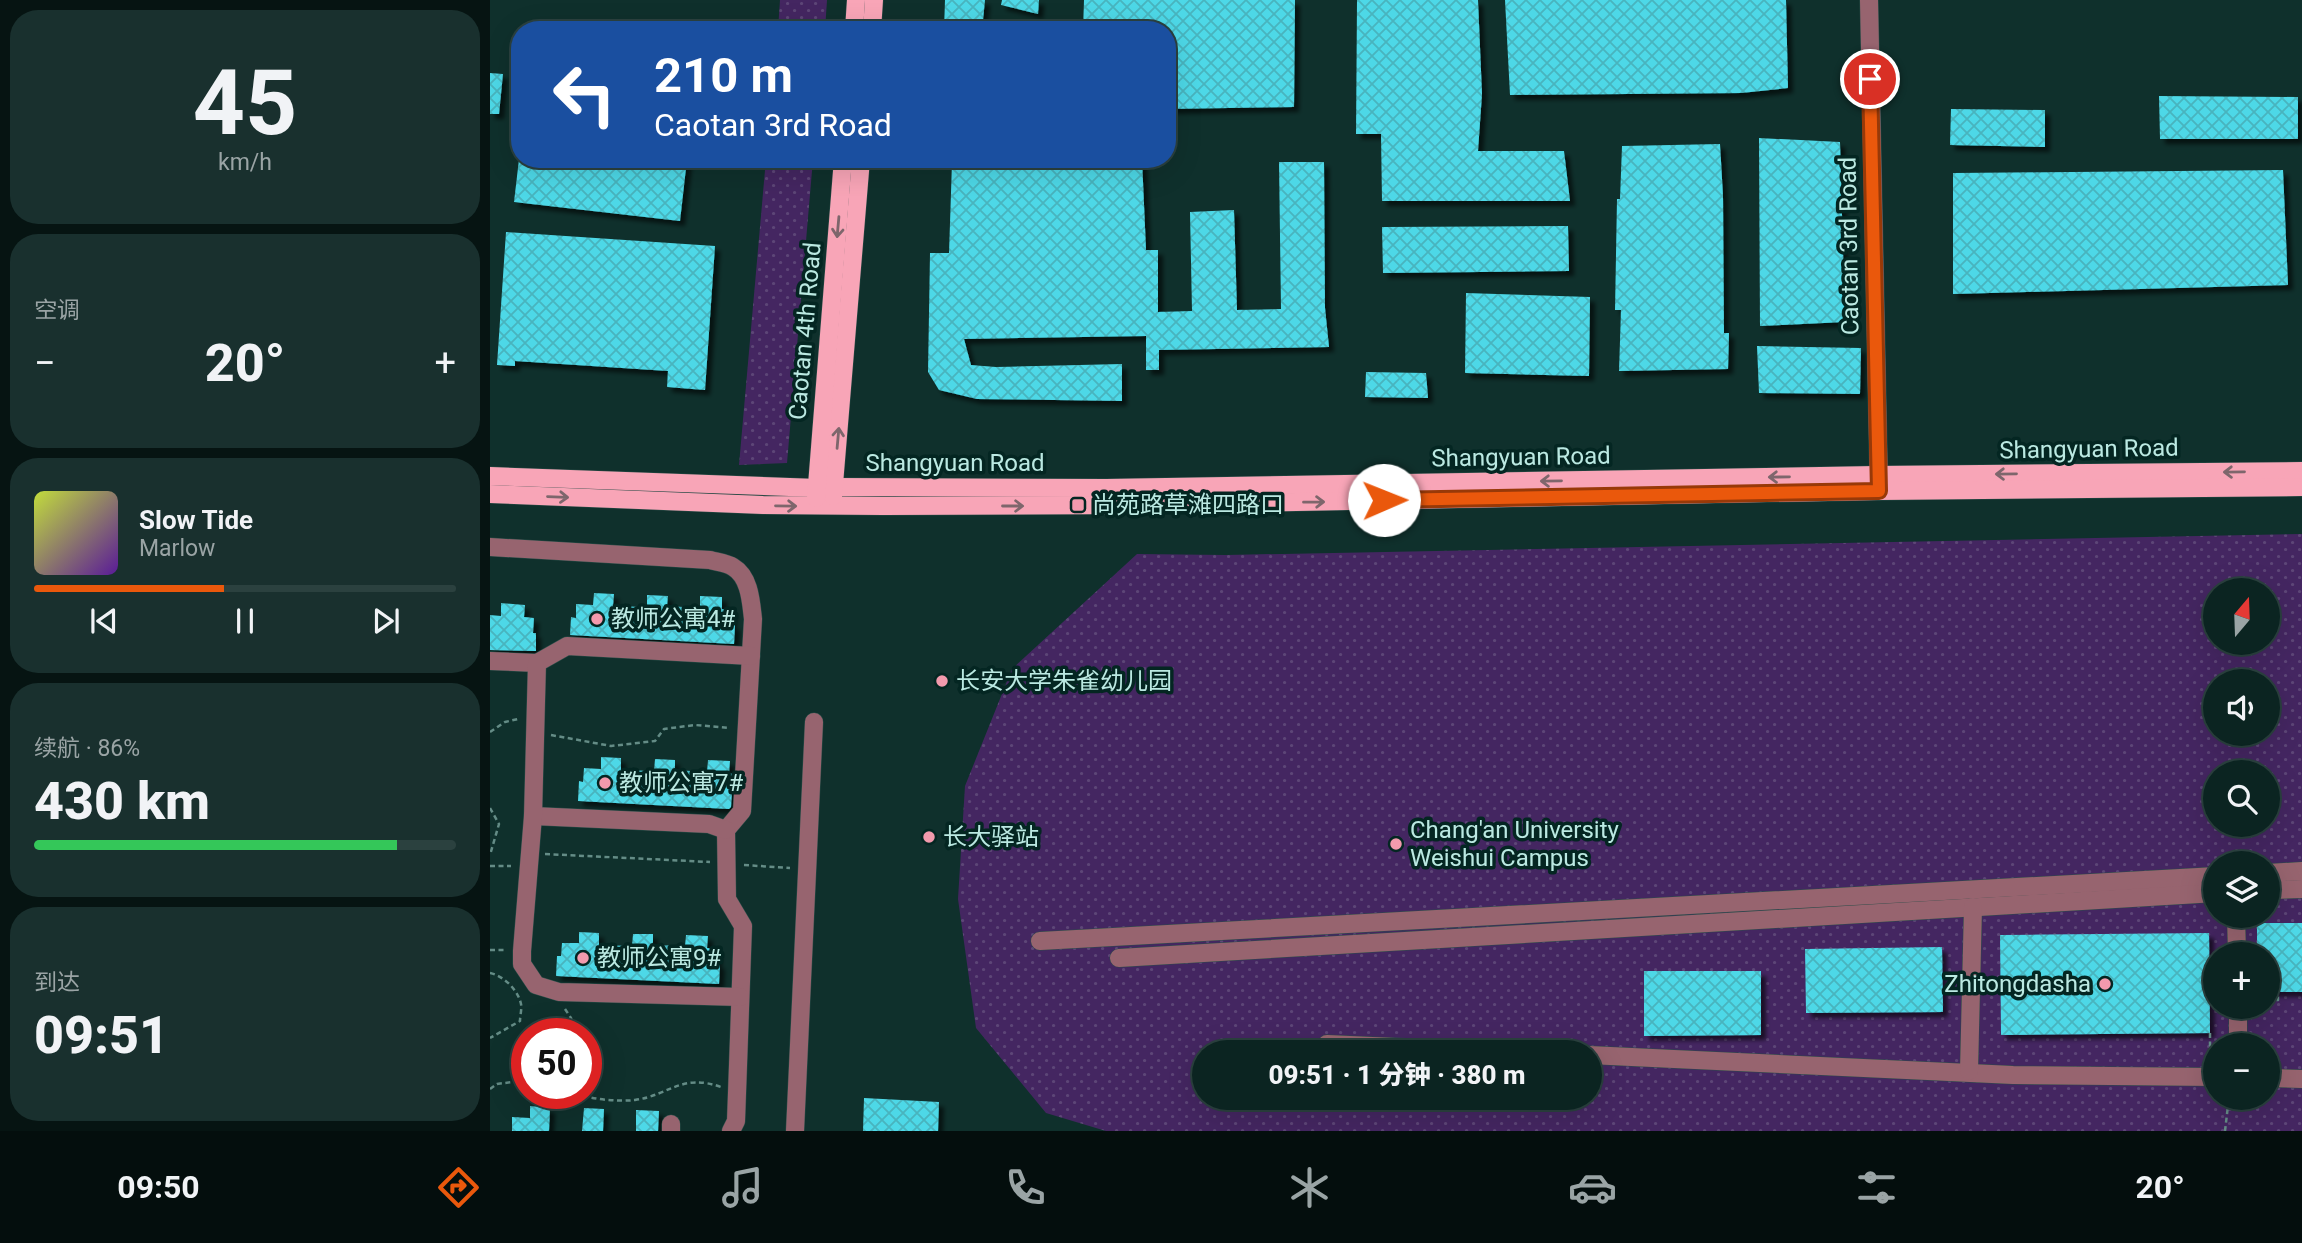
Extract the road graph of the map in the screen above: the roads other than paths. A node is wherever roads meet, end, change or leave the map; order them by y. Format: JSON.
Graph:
{"nodes":[{"id":1,"x":856,"y":0,"type":"edge"},
{"id":2,"x":874,"y":0,"type":"edge"},
{"id":3,"x":1869,"y":0,"type":"edge"},
{"id":4,"x":855,"y":21,"type":"edge"},
{"id":5,"x":873,"y":21,"type":"edge"},
{"id":6,"x":843,"y":168,"type":"edge"},
{"id":7,"x":860,"y":168,"type":"edge"},
{"id":8,"x":2302,"y":471,"type":"edge"},
{"id":9,"x":490,"y":476,"type":"edge"},
{"id":10,"x":1878,"y":483,"type":"junction"},
{"id":11,"x":2302,"y":487,"type":"edge"},
{"id":12,"x":490,"y":494,"type":"edge"},
{"id":13,"x":825,"y":497,"type":"junction"},
{"id":14,"x":490,"y":547,"type":"edge"},
{"id":15,"x":751,"y":656,"type":"junction"},
{"id":16,"x":490,"y":661,"type":"edge"},
{"id":17,"x":537,"y":663,"type":"junction"},
{"id":18,"x":814,"y":722,"type":"dead end"},
{"id":19,"x":533,"y":816,"type":"junction"},
{"id":20,"x":726,"y":831,"type":"junction"},
{"id":21,"x":2302,"y":871,"type":"edge"},
{"id":22,"x":2280,"y":872,"type":"edge"},
{"id":23,"x":2203,"y":877,"type":"edge"},
{"id":24,"x":2302,"y":889,"type":"edge"},
{"id":25,"x":2280,"y":890,"type":"edge"},
{"id":26,"x":2203,"y":893,"type":"edge"},
{"id":27,"x":1973,"y":907,"type":"junction"},
{"id":28,"x":1040,"y":941,"type":"dead end"},
{"id":29,"x":1119,"y":958,"type":"dead end"},
{"id":30,"x":740,"y":998,"type":"junction"},
{"id":31,"x":1602,"y":1056,"type":"edge"},
{"id":32,"x":1969,"y":1071,"type":"junction"},
{"id":33,"x":2203,"y":1077,"type":"edge"},
{"id":34,"x":2280,"y":1078,"type":"edge"},
{"id":35,"x":2302,"y":1079,"type":"edge"},
{"id":36,"x":731,"y":1131,"type":"edge"},
{"id":37,"x":795,"y":1131,"type":"edge"}],
"edges":[{"from":1,"to":4,"type":"main road"},
{"from":2,"to":5,"type":"main road"},
{"from":3,"to":10,"type":"street","name":"Caotan 3rd Road"},
{"from":6,"to":13,"type":"main road","name":"Caotan 4th Road","one_way":true},
{"from":13,"to":7,"type":"main road","name":"Caotan 4th Road","one_way":true},
{"from":8,"to":10,"type":"main road","name":"Shangyuan Road","one_way":true},
{"from":9,"to":13,"type":"main road","name":"Shangyuan Road"},
{"from":10,"to":11,"type":"main road","name":"Shangyuan Road"},
{"from":10,"to":13,"type":"main road","name":"Shangyuan Road"},
{"from":12,"to":13,"type":"main road","name":"Shangyuan Road","one_way":true},
{"from":14,"to":15,"type":"street"},
{"from":15,"to":17,"type":"street"},
{"from":15,"to":20,"type":"street"},
{"from":16,"to":17,"type":"street"},
{"from":17,"to":19,"type":"street"},
{"from":18,"to":37,"type":"street"},
{"from":19,"to":20,"type":"street"},
{"from":19,"to":30,"type":"street"},
{"from":20,"to":30,"type":"street"},
{"from":21,"to":22,"type":"street"},
{"from":23,"to":28,"type":"street"},
{"from":24,"to":25,"type":"street"},
{"from":26,"to":27,"type":"street"},
{"from":27,"to":29,"type":"street"},
{"from":27,"to":32,"type":"street"},
{"from":30,"to":36,"type":"street"},
{"from":31,"to":32,"type":"street"},
{"from":32,"to":33,"type":"street"},
{"from":34,"to":35,"type":"street"}]}
